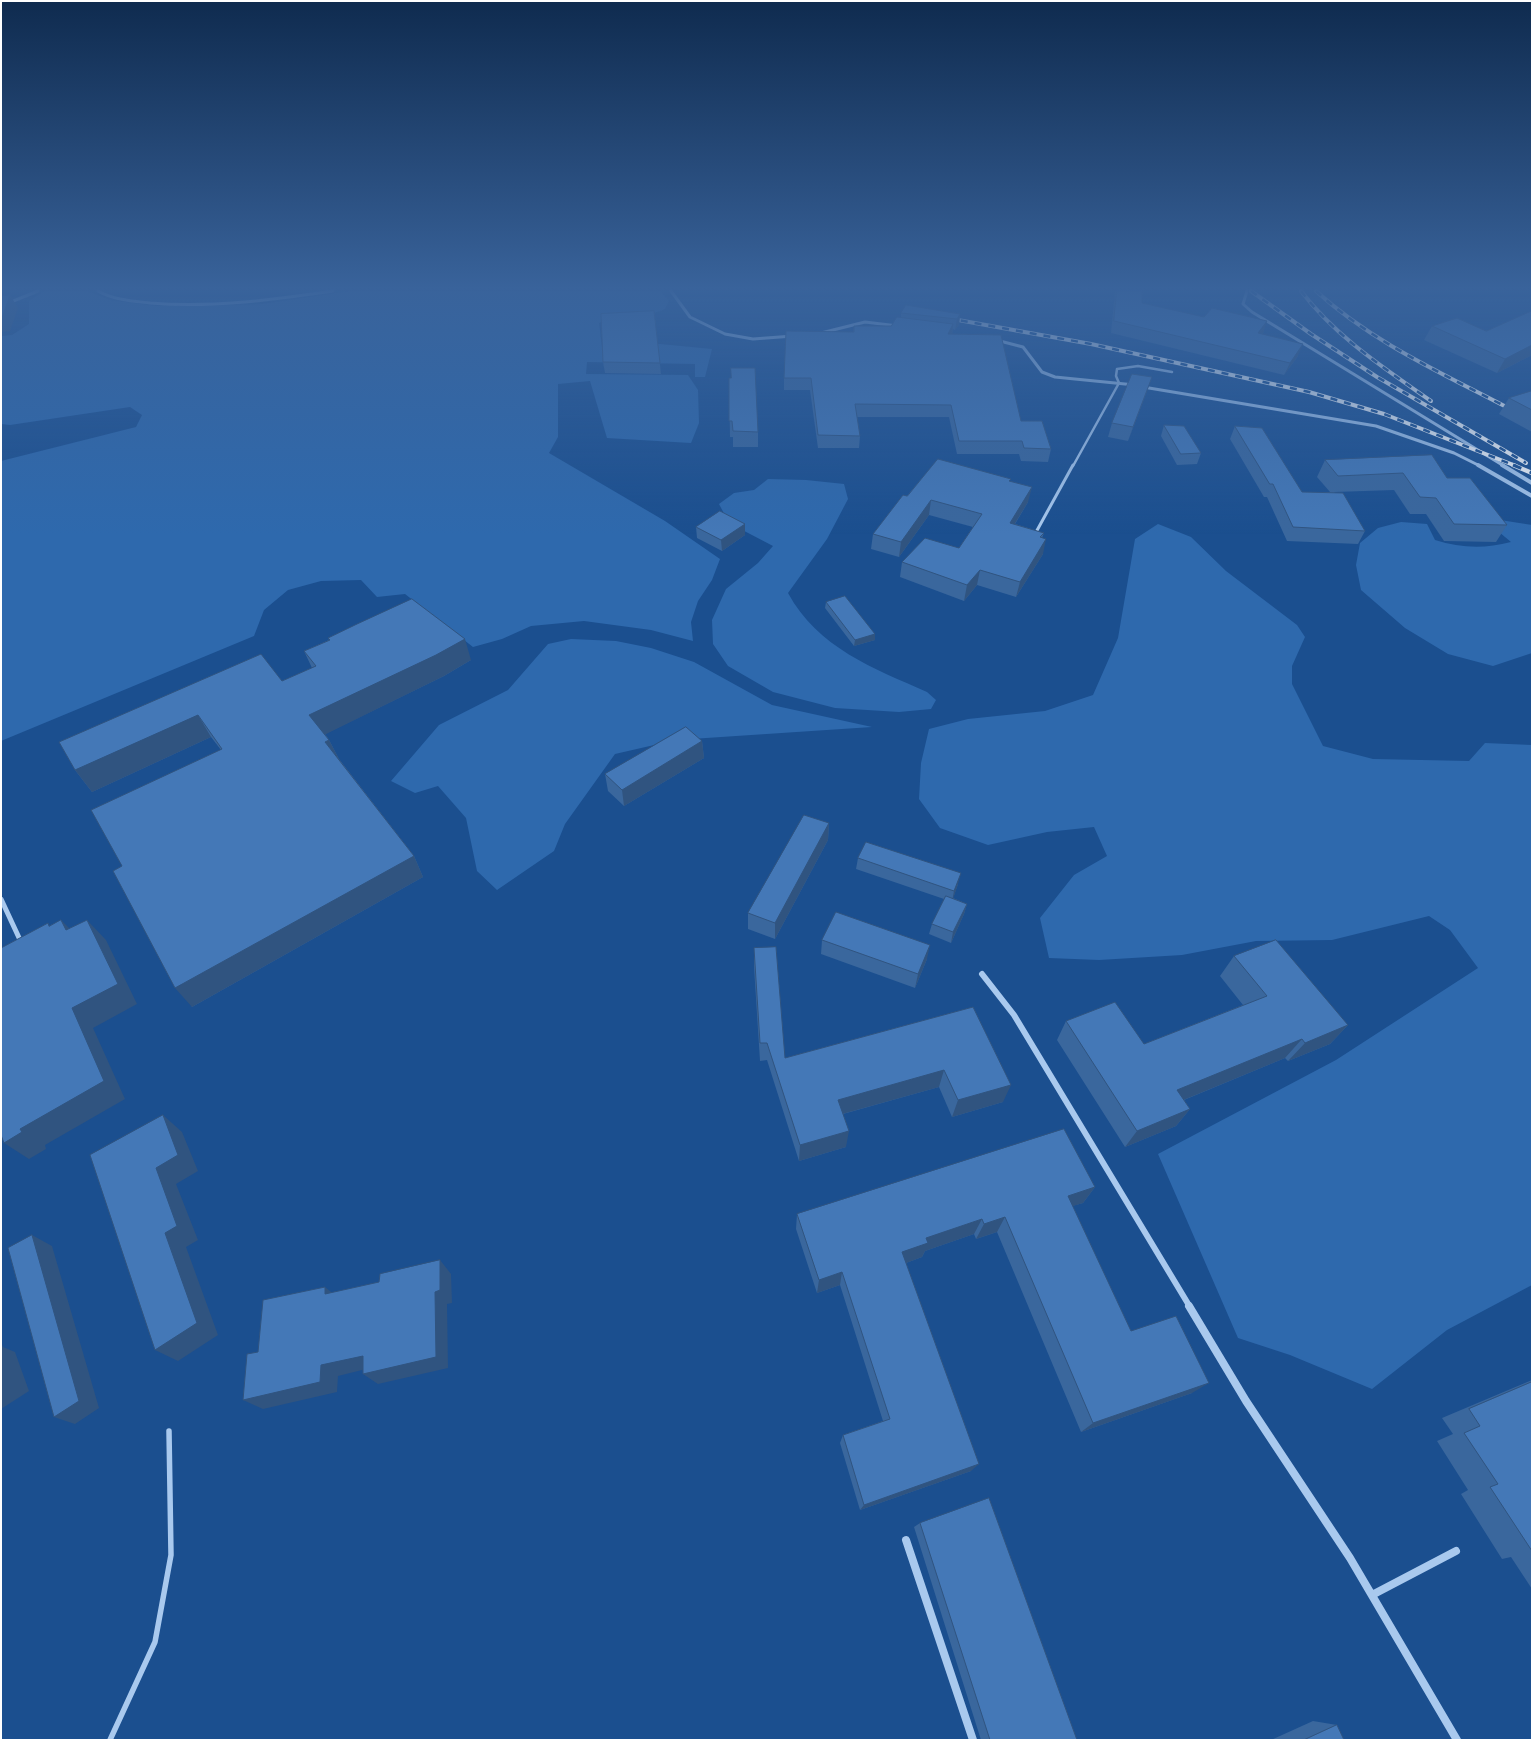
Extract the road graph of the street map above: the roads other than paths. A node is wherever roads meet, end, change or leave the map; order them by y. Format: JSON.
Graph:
{"nodes":[{"id":1,"x":1043,"y":372,"type":"edge"},
{"id":2,"x":1117,"y":372,"type":"edge"},
{"id":3,"x":1351,"y":372,"type":"edge"},
{"id":4,"x":1119,"y":384,"type":"junction"},
{"id":5,"x":1532,"y":483,"type":"edge"},
{"id":6,"x":1532,"y":496,"type":"edge"},
{"id":7,"x":1034,"y":536,"type":"edge"},
{"id":8,"x":1,"y":899,"type":"edge"},
{"id":9,"x":21,"y":942,"type":"edge"},
{"id":10,"x":982,"y":974,"type":"dead end"},
{"id":11,"x":168,"y":1431,"type":"dead end"},
{"id":12,"x":906,"y":1540,"type":"dead end"},
{"id":13,"x":1456,"y":1551,"type":"dead end"},
{"id":14,"x":1372,"y":1595,"type":"junction"},
{"id":15,"x":110,"y":1740,"type":"edge"},
{"id":16,"x":973,"y":1740,"type":"edge"},
{"id":17,"x":1458,"y":1740,"type":"edge"}],
"edges":[{"from":1,"to":4,"type":"street"},
{"from":2,"to":4,"type":"lane"},
{"from":3,"to":5,"type":"street"},
{"from":4,"to":6,"type":"street"},
{"from":4,"to":7,"type":"lane"},
{"from":8,"to":9,"type":"street"},
{"from":10,"to":14,"type":"street"},
{"from":11,"to":15,"type":"lane"},
{"from":12,"to":16,"type":"street"},
{"from":13,"to":14,"type":"street"},
{"from":14,"to":17,"type":"street"}]}
